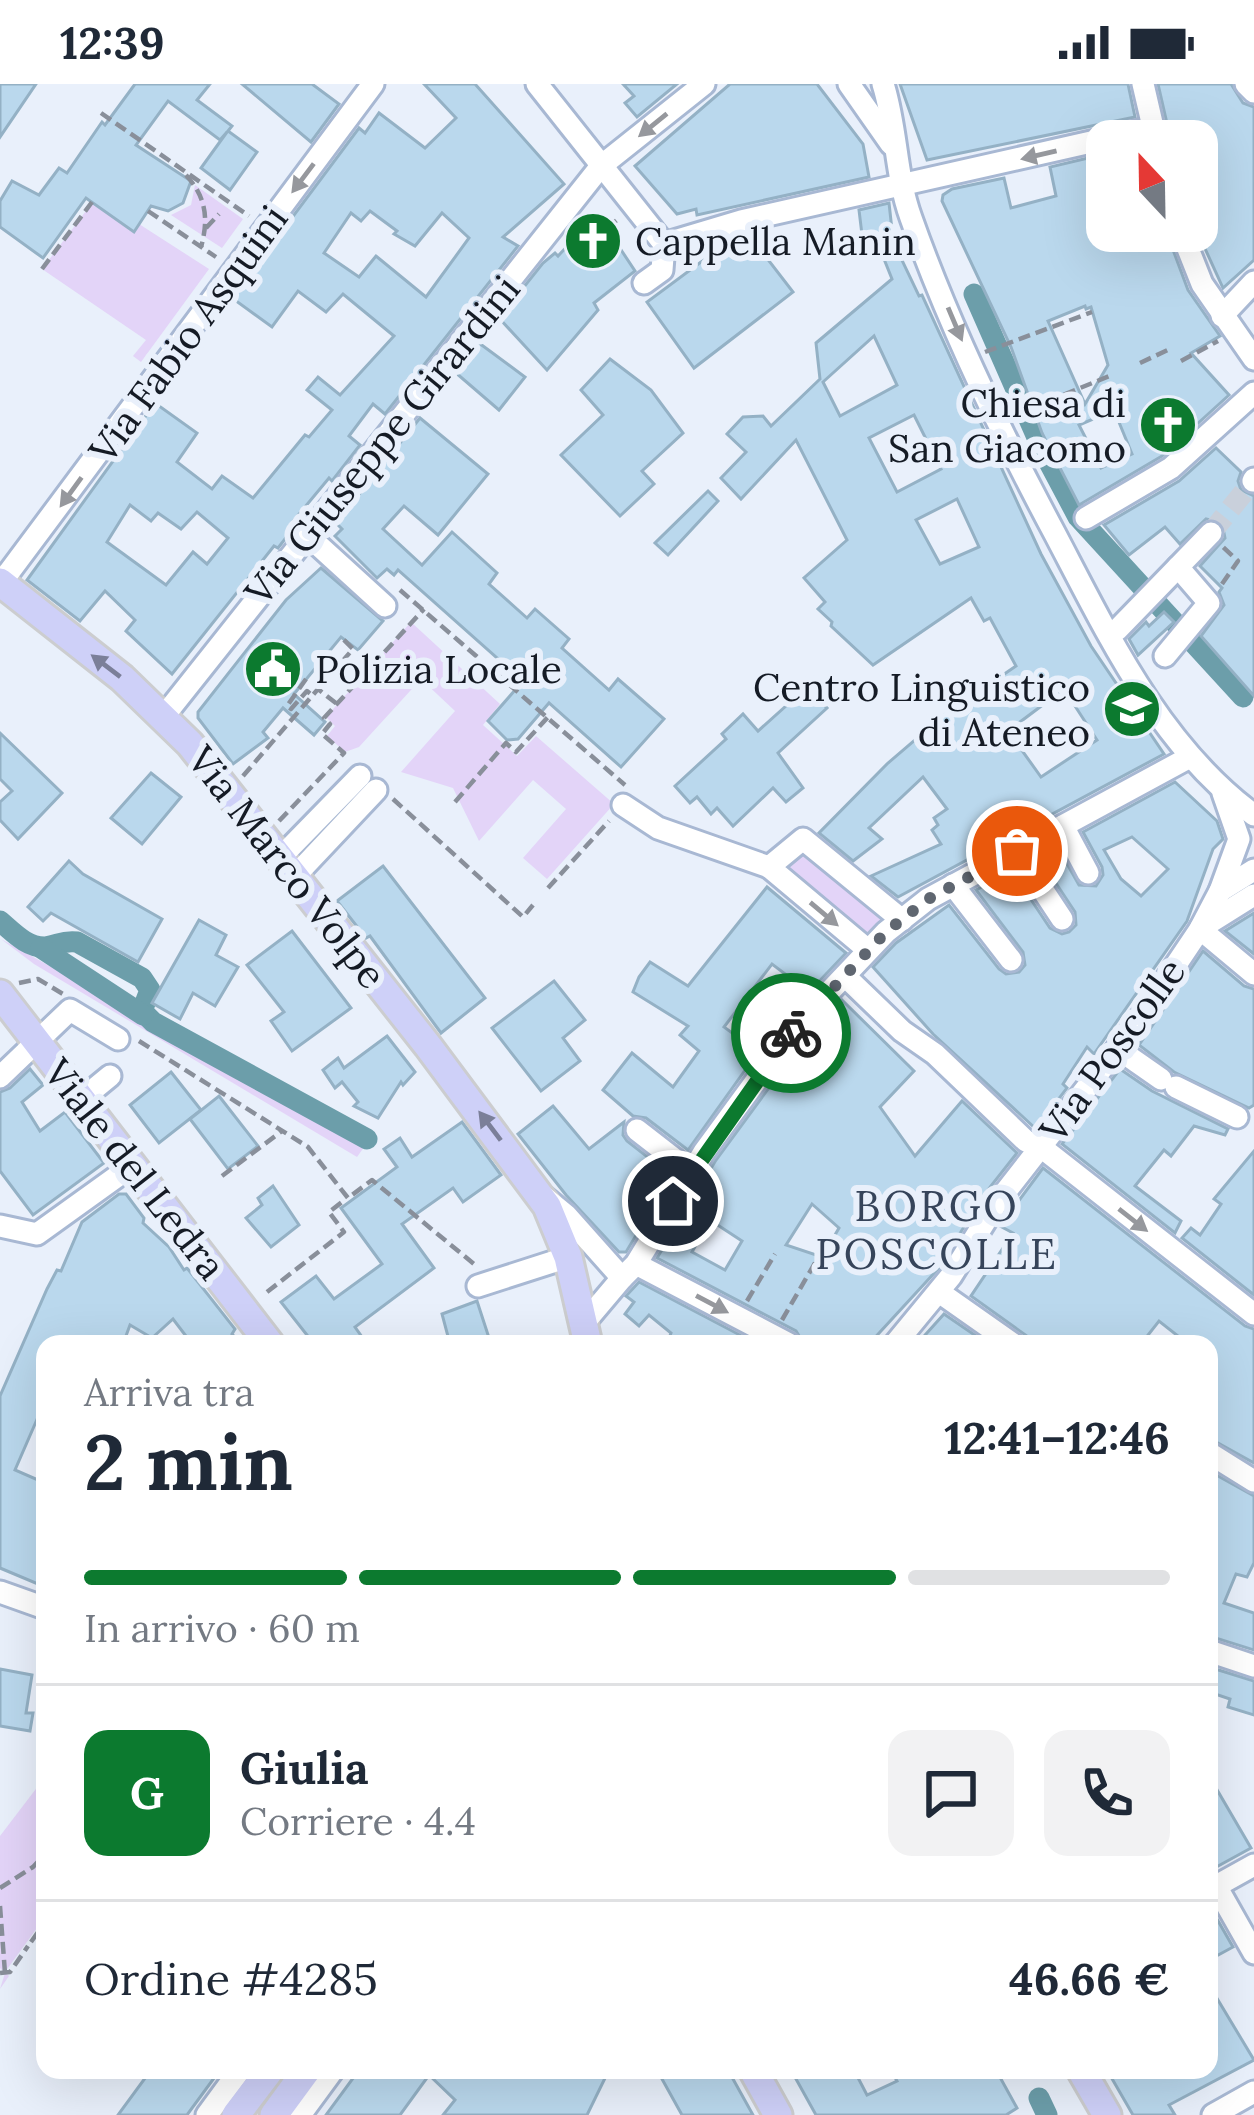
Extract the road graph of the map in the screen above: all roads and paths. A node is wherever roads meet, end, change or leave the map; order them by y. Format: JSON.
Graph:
{"nodes":[{"id":1,"x":373,"y":84,"type":"edge"},
{"id":2,"x":537,"y":84,"type":"edge"},
{"id":3,"x":704,"y":84,"type":"edge"},
{"id":4,"x":849,"y":84,"type":"edge"},
{"id":5,"x":883,"y":84,"type":"edge"},
{"id":6,"x":1143,"y":84,"type":"edge"},
{"id":7,"x":100,"y":113,"type":"dead end"},
{"id":8,"x":1151,"y":120,"type":"edge"},
{"id":9,"x":892,"y":144,"type":"junction"},
{"id":10,"x":1086,"y":149,"type":"edge"},
{"id":11,"x":166,"y":158,"type":"junction"},
{"id":12,"x":601,"y":166,"type":"junction"},
{"id":13,"x":902,"y":187,"type":"junction"},
{"id":14,"x":92,"y":202,"type":"dead end"},
{"id":15,"x":148,"y":211,"type":"dead end"},
{"id":16,"x":219,"y":214,"type":"dead end"},
{"id":17,"x":616,"y":220,"type":"dead end"},
{"id":18,"x":206,"y":228,"type":"junction"},
{"id":19,"x":266,"y":228,"type":"junction"},
{"id":20,"x":607,"y":228,"type":"dead end"},
{"id":21,"x":664,"y":244,"type":"junction"},
{"id":22,"x":201,"y":247,"type":"junction"},
{"id":23,"x":1189,"y":252,"type":"edge"},
{"id":24,"x":42,"y":268,"type":"dead end"},
{"id":25,"x":236,"y":270,"type":"junction"},
{"id":26,"x":1254,"y":282,"type":"edge"},
{"id":27,"x":644,"y":283,"type":"dead end"},
{"id":28,"x":1092,"y":312,"type":"dead end"},
{"id":29,"x":1222,"y":316,"type":"junction"},
{"id":30,"x":1220,"y":340,"type":"dead end"},
{"id":31,"x":1172,"y":348,"type":"dead end"},
{"id":32,"x":992,"y":349,"type":"dead end"},
{"id":33,"x":1254,"y":359,"type":"edge"},
{"id":34,"x":1180,"y":361,"type":"dead end"},
{"id":35,"x":1140,"y":363,"type":"dead end"},
{"id":36,"x":1112,"y":375,"type":"dead end"},
{"id":37,"x":1254,"y":392,"type":"edge"},
{"id":38,"x":1020,"y":413,"type":"dead end"},
{"id":39,"x":1085,"y":518,"type":"dead end"},
{"id":40,"x":1210,"y":533,"type":"joint"},
{"id":41,"x":306,"y":534,"type":"junction"},
{"id":42,"x":1178,"y":567,"type":"junction"},
{"id":43,"x":1,"y":583,"type":"edge"},
{"id":44,"x":1209,"y":603,"type":"junction"},
{"id":45,"x":385,"y":606,"type":"joint"},
{"id":46,"x":424,"y":609,"type":"junction"},
{"id":47,"x":1117,"y":629,"type":"dead end"},
{"id":48,"x":342,"y":638,"type":"dead end"},
{"id":49,"x":1172,"y":649,"type":"dead end"},
{"id":50,"x":306,"y":679,"type":"dead end"},
{"id":51,"x":316,"y":692,"type":"junction"},
{"id":52,"x":337,"y":704,"type":"junction"},
{"id":53,"x":164,"y":716,"type":"junction"},
{"id":54,"x":548,"y":717,"type":"junction"},
{"id":55,"x":1190,"y":757,"type":"junction"},
{"id":56,"x":240,"y":780,"type":"dead end"},
{"id":57,"x":373,"y":788,"type":"joint"},
{"id":58,"x":1223,"y":792,"type":"junction"},
{"id":59,"x":628,"y":799,"type":"junction"},
{"id":60,"x":455,"y":802,"type":"dead end"},
{"id":61,"x":1254,"y":815,"type":"edge"},
{"id":62,"x":275,"y":826,"type":"dead end"},
{"id":63,"x":1063,"y":826,"type":"junction"},
{"id":64,"x":1017,"y":851,"type":"junction"},
{"id":65,"x":288,"y":867,"type":"junction"},
{"id":66,"x":770,"y":867,"type":"junction"},
{"id":67,"x":1254,"y":871,"type":"edge"},
{"id":68,"x":1088,"y":873,"type":"dead end"},
{"id":69,"x":953,"y":885,"type":"junction"},
{"id":70,"x":548,"y":888,"type":"dead end"},
{"id":71,"x":1220,"y":891,"type":"junction"},
{"id":72,"x":1254,"y":895,"type":"edge"},
{"id":73,"x":533,"y":905,"type":"dead end"},
{"id":74,"x":1062,"y":919,"type":"dead end"},
{"id":75,"x":902,"y":920,"type":"junction"},
{"id":76,"x":1200,"y":928,"type":"junction"},
{"id":77,"x":868,"y":950,"type":"junction"},
{"id":78,"x":1011,"y":960,"type":"dead end"},
{"id":79,"x":1254,"y":974,"type":"edge"},
{"id":80,"x":845,"y":976,"type":"junction"},
{"id":81,"x":9,"y":989,"type":"edge"},
{"id":82,"x":79,"y":1003,"type":"dead end"},
{"id":83,"x":35,"y":1040,"type":"junction"},
{"id":84,"x":129,"y":1041,"type":"joint"},
{"id":85,"x":1118,"y":1049,"type":"junction"},
{"id":86,"x":110,"y":1076,"type":"dead end"},
{"id":87,"x":0,"y":1077,"type":"edge"},
{"id":88,"x":82,"y":1100,"type":"junction"},
{"id":89,"x":1237,"y":1118,"type":"dead end"},
{"id":90,"x":637,"y":1130,"type":"dead end"},
{"id":91,"x":282,"y":1131,"type":"junction"},
{"id":92,"x":1041,"y":1147,"type":"junction"},
{"id":93,"x":133,"y":1165,"type":"junction"},
{"id":94,"x":692,"y":1172,"type":"junction"},
{"id":95,"x":222,"y":1176,"type":"dead end"},
{"id":96,"x":536,"y":1190,"type":"junction"},
{"id":97,"x":348,"y":1198,"type":"junction"},
{"id":98,"x":0,"y":1226,"type":"edge"},
{"id":99,"x":775,"y":1254,"type":"dead end"},
{"id":100,"x":819,"y":1256,"type":"dead end"},
{"id":101,"x":568,"y":1257,"type":"junction"},
{"id":102,"x":629,"y":1271,"type":"junction"},
{"id":103,"x":481,"y":1280,"type":"joint"},
{"id":104,"x":267,"y":1292,"type":"dead end"},
{"id":105,"x":939,"y":1292,"type":"junction"},
{"id":106,"x":1254,"y":1314,"type":"edge"},
{"id":107,"x":737,"y":1317,"type":"junction"},
{"id":108,"x":586,"y":1334,"type":"edge"},
{"id":109,"x":260,"y":1335,"type":"edge"},
{"id":110,"x":771,"y":1335,"type":"edge"},
{"id":111,"x":782,"y":1335,"type":"edge"},
{"id":112,"x":903,"y":1335,"type":"edge"},
{"id":113,"x":1000,"y":1335,"type":"edge"},
{"id":114,"x":1218,"y":1459,"type":"edge"},
{"id":115,"x":1254,"y":1481,"type":"edge"},
{"id":116,"x":0,"y":1592,"type":"edge"},
{"id":117,"x":36,"y":1605,"type":"edge"},
{"id":118,"x":1218,"y":1654,"type":"edge"},
{"id":119,"x":1254,"y":1666,"type":"edge"},
{"id":120,"x":36,"y":1864,"type":"edge"},
{"id":121,"x":1254,"y":1864,"type":"edge"},
{"id":122,"x":1218,"y":1885,"type":"edge"},
{"id":123,"x":0,"y":1888,"type":"edge"},
{"id":124,"x":1218,"y":1897,"type":"edge"},
{"id":125,"x":0,"y":1906,"type":"edge"},
{"id":126,"x":36,"y":1934,"type":"edge"},
{"id":127,"x":1254,"y":1952,"type":"edge"},
{"id":128,"x":2,"y":1973,"type":"edge"},
{"id":129,"x":233,"y":2079,"type":"edge"},
{"id":130,"x":262,"y":2079,"type":"edge"},
{"id":131,"x":301,"y":2079,"type":"edge"},
{"id":132,"x":326,"y":2079,"type":"edge"},
{"id":133,"x":758,"y":2079,"type":"edge"},
{"id":134,"x":1086,"y":2079,"type":"edge"},
{"id":135,"x":1254,"y":2092,"type":"edge"},
{"id":136,"x":207,"y":2115,"type":"edge"},
{"id":137,"x":236,"y":2115,"type":"edge"},
{"id":138,"x":274,"y":2115,"type":"edge"},
{"id":139,"x":300,"y":2115,"type":"edge"},
{"id":140,"x":778,"y":2115,"type":"edge"},
{"id":141,"x":1107,"y":2115,"type":"edge"},
{"id":142,"x":1213,"y":2115,"type":"edge"}],
"edges":[{"from":1,"to":19,"type":"street","name":"Via Fabio Asquini","one_way":true},
{"from":2,"to":12,"type":"street"},
{"from":3,"to":12,"type":"street","name":"Via Giuseppe Girardini","one_way":true},
{"from":4,"to":9,"type":"street"},
{"from":5,"to":9,"type":"street"},
{"from":6,"to":8,"type":"street"},
{"from":7,"to":11,"type":"path"},
{"from":9,"to":13,"type":"street"},
{"from":10,"to":13,"type":"street","one_way":true},
{"from":11,"to":18,"type":"path"},
{"from":11,"to":19,"type":"path"},
{"from":12,"to":21,"type":"street"},
{"from":12,"to":41,"type":"street","name":"Via Giuseppe Girardini"},
{"from":13,"to":21,"type":"street"},
{"from":13,"to":55,"type":"street","one_way":true},
{"from":14,"to":24,"type":"path"},
{"from":15,"to":22,"type":"path"},
{"from":16,"to":18,"type":"path"},
{"from":17,"to":20,"type":"path"},
{"from":18,"to":22,"type":"path"},
{"from":19,"to":25,"type":"street","name":"Via Fabio Asquini"},
{"from":21,"to":27,"type":"street"},
{"from":22,"to":25,"type":"path"},
{"from":23,"to":29,"type":"street"},
{"from":25,"to":43,"type":"street","name":"Via Fabio Asquini","one_way":true},
{"from":26,"to":29,"type":"street"},
{"from":28,"to":32,"type":"path"},
{"from":29,"to":33,"type":"street"},
{"from":30,"to":34,"type":"path"},
{"from":31,"to":35,"type":"path"},
{"from":36,"to":38,"type":"path"},
{"from":37,"to":39,"type":"street"},
{"from":40,"to":42,"type":"street"},
{"from":40,"to":44,"type":"path"},
{"from":41,"to":45,"type":"street"},
{"from":41,"to":53,"type":"street","name":"Via Giuseppe Girardini"},
{"from":42,"to":44,"type":"street"},
{"from":42,"to":47,"type":"street"},
{"from":53,"to":43,"type":"main road","name":"Via Marco Volpe","one_way":true},
{"from":44,"to":49,"type":"street"},
{"from":45,"to":46,"type":"path"},
{"from":46,"to":52,"type":"path"},
{"from":46,"to":54,"type":"path"},
{"from":48,"to":51,"type":"path"},
{"from":50,"to":51,"type":"path"},
{"from":51,"to":52,"type":"path"},
{"from":51,"to":56,"type":"path"},
{"from":52,"to":62,"type":"path"},
{"from":53,"to":65,"type":"main road","name":"Via Marco Volpe"},
{"from":54,"to":59,"type":"path"},
{"from":54,"to":60,"type":"path"},
{"from":55,"to":58,"type":"street"},
{"from":55,"to":63,"type":"street"},
{"from":57,"to":65,"type":"street"},
{"from":57,"to":73,"type":"path"},
{"from":58,"to":61,"type":"street"},
{"from":58,"to":71,"type":"street","name":"Via Poscolle"},
{"from":59,"to":66,"type":"street"},
{"from":59,"to":70,"type":"path"},
{"from":63,"to":64,"type":"street"},
{"from":63,"to":68,"type":"street"},
{"from":64,"to":69,"type":"street"},
{"from":64,"to":74,"type":"street"},
{"from":96,"to":65,"type":"main road","name":"Via Marco Volpe","one_way":true},
{"from":66,"to":75,"type":"street"},
{"from":66,"to":77,"type":"street","one_way":true},
{"from":67,"to":71,"type":"street"},
{"from":69,"to":75,"type":"street"},
{"from":69,"to":78,"type":"street"},
{"from":71,"to":76,"type":"street","name":"Via Poscolle"},
{"from":72,"to":76,"type":"street"},
{"from":75,"to":77,"type":"street"},
{"from":76,"to":79,"type":"street"},
{"from":76,"to":85,"type":"street","name":"Via Poscolle"},
{"from":77,"to":80,"type":"street"},
{"from":80,"to":92,"type":"street"},
{"from":80,"to":94,"type":"street"},
{"from":81,"to":82,"type":"path"},
{"from":81,"to":83,"type":"main road","name":"Viale del Ledra"},
{"from":83,"to":84,"type":"street"},
{"from":83,"to":87,"type":"street"},
{"from":83,"to":88,"type":"main road","name":"Viale del Ledra"},
{"from":84,"to":91,"type":"path"},
{"from":85,"to":89,"type":"street"},
{"from":85,"to":92,"type":"street","name":"Via Poscolle"},
{"from":86,"to":88,"type":"street"},
{"from":88,"to":93,"type":"main road","name":"Viale del Ledra"},
{"from":90,"to":94,"type":"street"},
{"from":91,"to":95,"type":"path"},
{"from":91,"to":97,"type":"path"},
{"from":92,"to":105,"type":"street","name":"Via Poscolle"},
{"from":92,"to":106,"type":"street","one_way":true},
{"from":93,"to":98,"type":"street"},
{"from":93,"to":109,"type":"main road","name":"Viale del Ledra"},
{"from":94,"to":102,"type":"street"},
{"from":96,"to":101,"type":"main road","name":"Via Marco Volpe"},
{"from":96,"to":102,"type":"street","name":"Via Marco Volpe"},
{"from":97,"to":103,"type":"path"},
{"from":97,"to":104,"type":"path"},
{"from":99,"to":107,"type":"path"},
{"from":100,"to":111,"type":"path"},
{"from":101,"to":103,"type":"street"},
{"from":101,"to":108,"type":"main road","name":"Via Marco Volpe"},
{"from":102,"to":107,"type":"street","one_way":true},
{"from":102,"to":108,"type":"street","name":"Via Marco Volpe"},
{"from":105,"to":112,"type":"street","name":"Via Poscolle"},
{"from":105,"to":113,"type":"street"},
{"from":107,"to":110,"type":"street"},
{"from":114,"to":115,"type":"street"},
{"from":116,"to":117,"type":"street"},
{"from":118,"to":119,"type":"street"},
{"from":120,"to":123,"type":"path"},
{"from":121,"to":122,"type":"street"},
{"from":124,"to":127,"type":"street"},
{"from":125,"to":128,"type":"path"},
{"from":126,"to":128,"type":"path"},
{"from":129,"to":136,"type":"street"},
{"from":130,"to":137,"type":"main road"},
{"from":131,"to":138,"type":"main road"},
{"from":132,"to":139,"type":"street"},
{"from":133,"to":140,"type":"main road"},
{"from":134,"to":141,"type":"main road"},
{"from":135,"to":142,"type":"street"}]}
